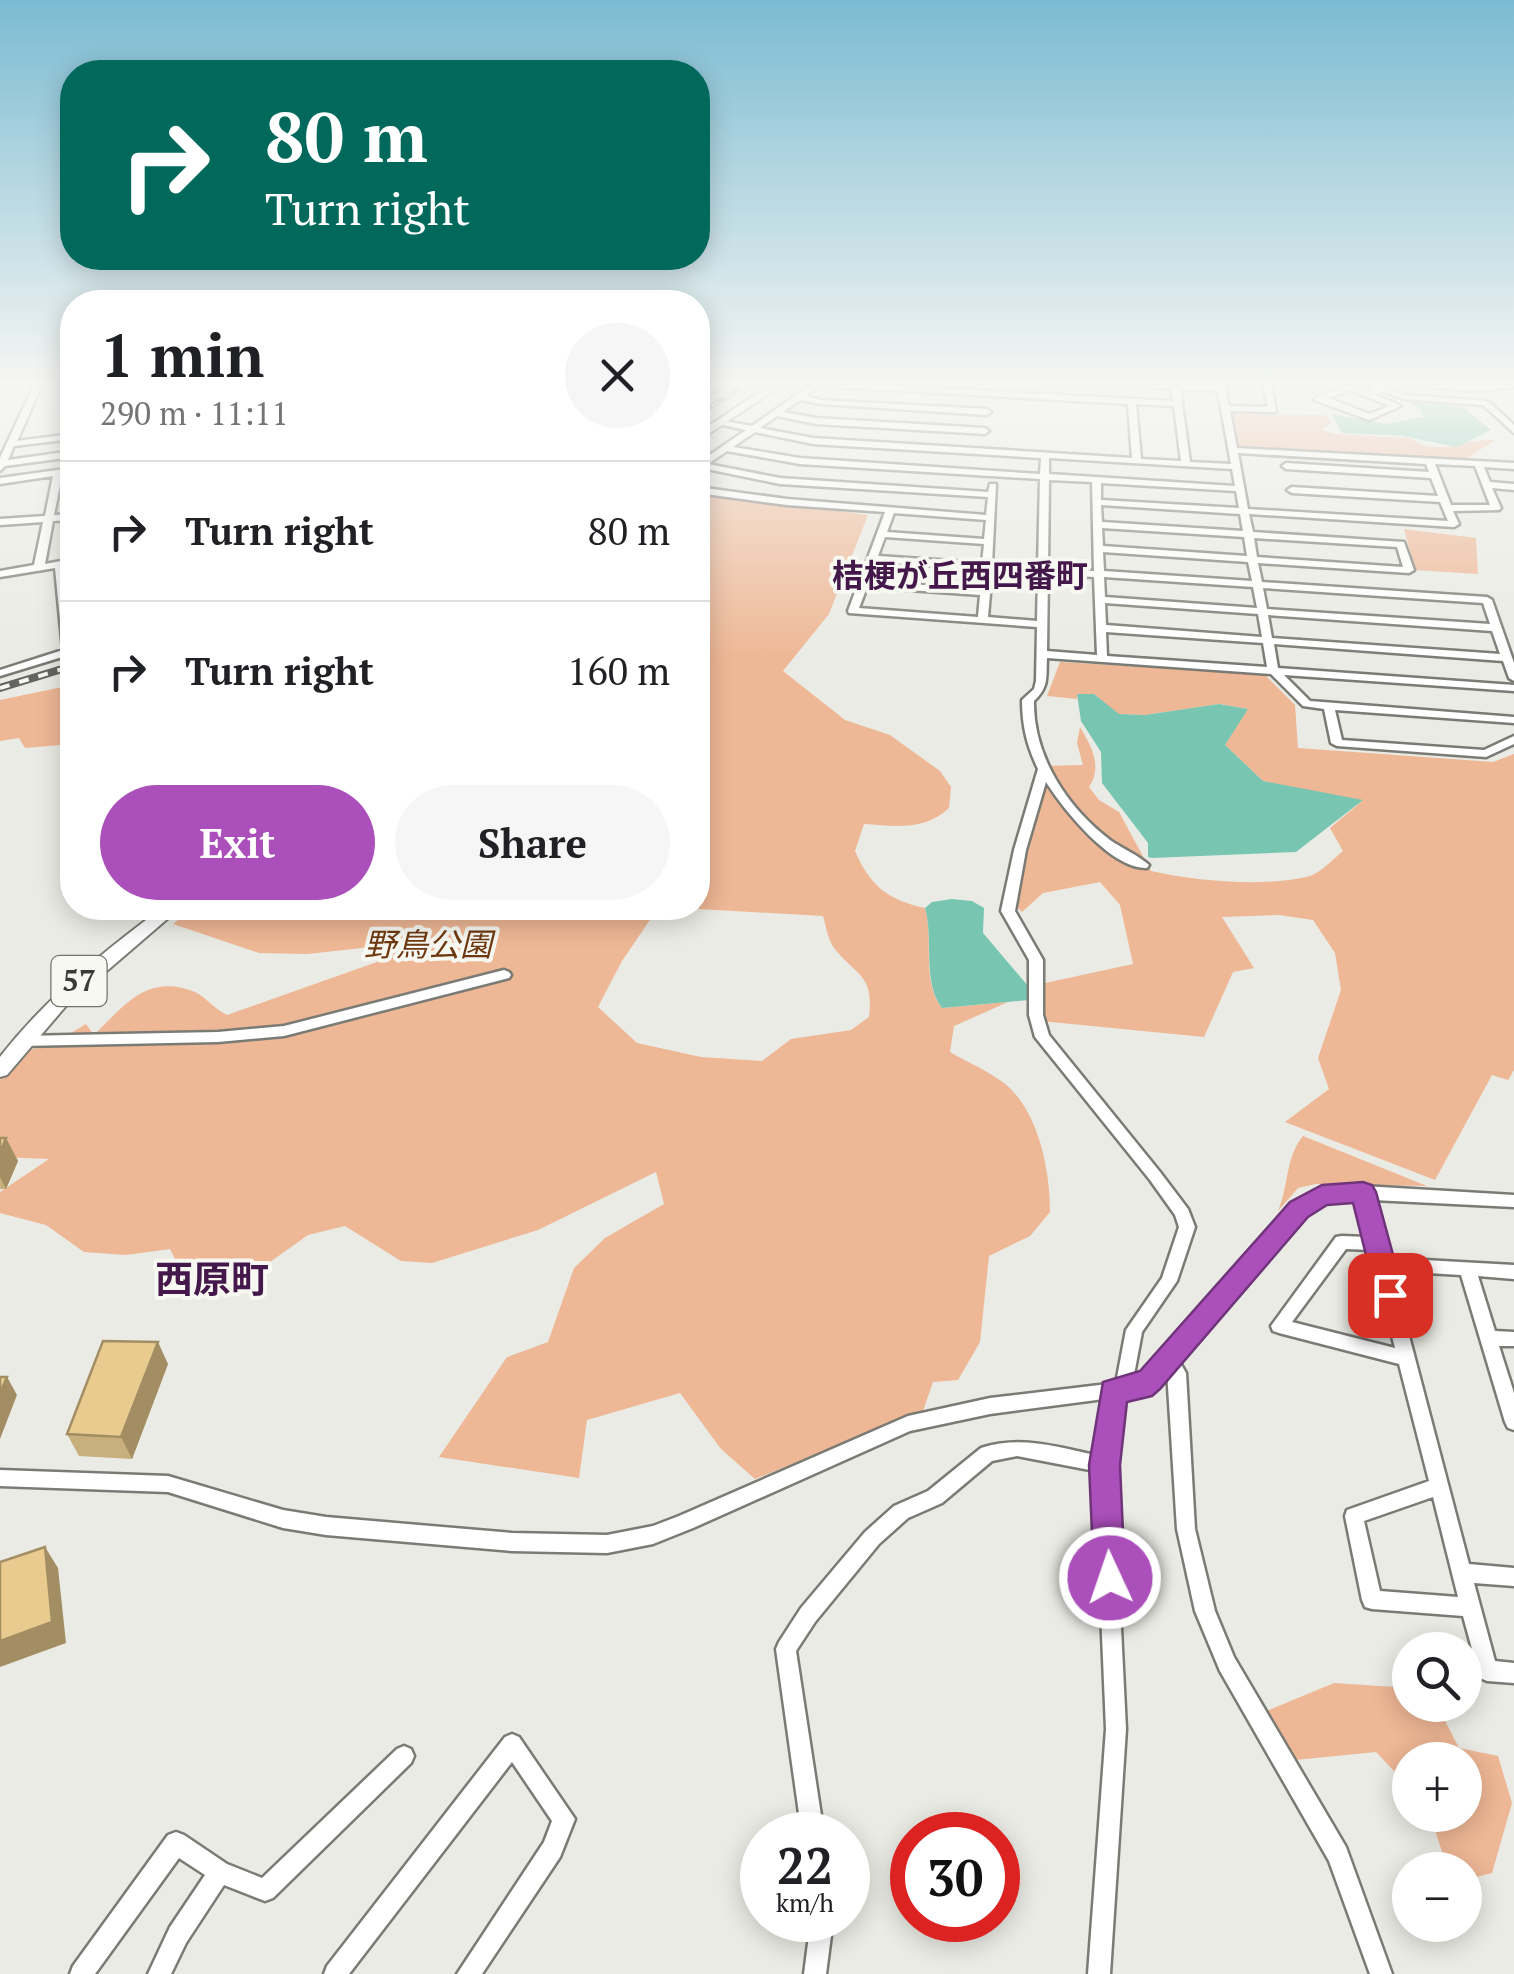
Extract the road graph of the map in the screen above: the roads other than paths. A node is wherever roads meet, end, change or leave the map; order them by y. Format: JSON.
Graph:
{"nodes":[{"id":1,"x":28,"y":477,"type":"edge"},
{"id":2,"x":57,"y":477,"type":"edge"},
{"id":3,"x":756,"y":477,"type":"edge"},
{"id":4,"x":842,"y":477,"type":"edge"},
{"id":5,"x":993,"y":477,"type":"edge"},
{"id":6,"x":1044,"y":477,"type":"edge"},
{"id":7,"x":1059,"y":477,"type":"edge"},
{"id":8,"x":1238,"y":477,"type":"edge"},
{"id":9,"x":1289,"y":477,"type":"edge"},
{"id":10,"x":1435,"y":477,"type":"edge"},
{"id":11,"x":1484,"y":477,"type":"edge"},
{"id":12,"x":1096,"y":480,"type":"junction"},
{"id":13,"x":0,"y":481,"type":"edge"},
{"id":14,"x":840,"y":485,"type":"junction"},
{"id":15,"x":1488,"y":486,"type":"junction"},
{"id":16,"x":1514,"y":487,"type":"edge"},
{"id":17,"x":1240,"y":488,"type":"junction"},
{"id":18,"x":1292,"y":490,"type":"junction"},
{"id":19,"x":710,"y":491,"type":"edge"},
{"id":20,"x":992,"y":495,"type":"junction"},
{"id":21,"x":1096,"y":502,"type":"junction"},
{"id":22,"x":1446,"y":503,"type":"junction"},
{"id":23,"x":834,"y":506,"type":"junction"},
{"id":24,"x":1245,"y":511,"type":"junction"},
{"id":25,"x":890,"y":512,"type":"junction"},
{"id":26,"x":1298,"y":514,"type":"junction"},
{"id":27,"x":49,"y":518,"type":"junction"},
{"id":28,"x":60,"y":518,"type":"edge"},
{"id":29,"x":990,"y":518,"type":"junction"},
{"id":30,"x":0,"y":522,"type":"edge"},
{"id":31,"x":1097,"y":525,"type":"junction"},
{"id":32,"x":882,"y":534,"type":"junction"},
{"id":33,"x":1249,"y":535,"type":"junction"},
{"id":34,"x":989,"y":542,"type":"junction"},
{"id":35,"x":1098,"y":548,"type":"junction"},
{"id":36,"x":872,"y":558,"type":"junction"},
{"id":37,"x":1253,"y":559,"type":"junction"},
{"id":38,"x":59,"y":564,"type":"joint"},
{"id":39,"x":988,"y":566,"type":"junction"},
{"id":40,"x":39,"y":567,"type":"junction"},
{"id":41,"x":1043,"y":570,"type":"junction"},
{"id":42,"x":60,"y":571,"type":"edge"},
{"id":43,"x":0,"y":574,"type":"edge"},
{"id":44,"x":1099,"y":574,"type":"junction"},
{"id":45,"x":863,"y":584,"type":"junction"},
{"id":46,"x":1258,"y":585,"type":"junction"},
{"id":47,"x":986,"y":592,"type":"junction"},
{"id":48,"x":1100,"y":600,"type":"junction"},
{"id":49,"x":1263,"y":612,"type":"junction"},
{"id":50,"x":983,"y":620,"type":"junction"},
{"id":51,"x":1042,"y":624,"type":"junction"},
{"id":52,"x":1100,"y":628,"type":"junction"},
{"id":53,"x":1497,"y":628,"type":"junction"},
{"id":54,"x":1268,"y":640,"type":"junction"},
{"id":55,"x":60,"y":654,"type":"edge"},
{"id":56,"x":1042,"y":654,"type":"junction"},
{"id":57,"x":1102,"y":658,"type":"junction"},
{"id":58,"x":1507,"y":658,"type":"junction"},
{"id":59,"x":1274,"y":670,"type":"junction"},
{"id":60,"x":0,"y":672,"type":"edge"},
{"id":61,"x":1514,"y":678,"type":"edge"},
{"id":62,"x":1514,"y":688,"type":"edge"},
{"id":63,"x":1329,"y":706,"type":"junction"},
{"id":64,"x":1514,"y":720,"type":"edge"},
{"id":65,"x":1514,"y":739,"type":"edge"},
{"id":66,"x":1043,"y":771,"type":"junction"},
{"id":67,"x":1143,"y":866,"type":"dead end"},
{"id":68,"x":157,"y":920,"type":"edge"},
{"id":69,"x":504,"y":976,"type":"dead end"},
{"id":70,"x":22,"y":1042,"type":"junction"},
{"id":71,"x":0,"y":1070,"type":"edge"},
{"id":72,"x":1363,"y":1192,"type":"junction"},
{"id":73,"x":1514,"y":1201,"type":"edge"},
{"id":74,"x":1376,"y":1244,"type":"junction"},
{"id":75,"x":1382,"y":1264,"type":"junction"},
{"id":76,"x":1467,"y":1269,"type":"junction"},
{"id":77,"x":1514,"y":1272,"type":"edge"},
{"id":78,"x":1488,"y":1338,"type":"junction"},
{"id":79,"x":1514,"y":1339,"type":"edge"},
{"id":80,"x":1405,"y":1358,"type":"junction"},
{"id":81,"x":1169,"y":1360,"type":"junction"},
{"id":82,"x":1118,"y":1390,"type":"junction"},
{"id":83,"x":1513,"y":1415,"type":"edge"},
{"id":84,"x":1104,"y":1465,"type":"junction"},
{"id":85,"x":0,"y":1478,"type":"edge"},
{"id":86,"x":1440,"y":1486,"type":"junction"},
{"id":87,"x":1462,"y":1574,"type":"junction"},
{"id":88,"x":1514,"y":1577,"type":"edge"},
{"id":89,"x":1470,"y":1608,"type":"junction"},
{"id":90,"x":1514,"y":1673,"type":"edge"},
{"id":91,"x":404,"y":1756,"type":"dead end"},
{"id":92,"x":810,"y":1812,"type":"edge"},
{"id":93,"x":220,"y":1872,"type":"junction"},
{"id":94,"x":819,"y":1942,"type":"edge"},
{"id":95,"x":81,"y":1974,"type":"edge"},
{"id":96,"x":159,"y":1974,"type":"edge"},
{"id":97,"x":335,"y":1974,"type":"edge"},
{"id":98,"x":468,"y":1974,"type":"edge"},
{"id":99,"x":815,"y":1974,"type":"edge"},
{"id":100,"x":1099,"y":1974,"type":"edge"},
{"id":101,"x":1382,"y":1974,"type":"edge"}],
"edges":[{"from":1,"to":13,"type":"street"},
{"from":2,"to":27,"type":"street"},
{"from":3,"to":14,"type":"street"},
{"from":4,"to":14,"type":"street"},
{"from":5,"to":20,"type":"street"},
{"from":6,"to":41,"type":"street"},
{"from":7,"to":12,"type":"street"},
{"from":8,"to":17,"type":"street"},
{"from":9,"to":18,"type":"street"},
{"from":10,"to":22,"type":"street"},
{"from":11,"to":15,"type":"street"},
{"from":12,"to":17,"type":"street"},
{"from":12,"to":21,"type":"street"},
{"from":14,"to":20,"type":"street"},
{"from":14,"to":23,"type":"street"},
{"from":15,"to":16,"type":"street"},
{"from":15,"to":22,"type":"street"},
{"from":17,"to":24,"type":"street"},
{"from":18,"to":22,"type":"street"},
{"from":18,"to":26,"type":"street"},
{"from":19,"to":23,"type":"street"},
{"from":20,"to":29,"type":"street"},
{"from":21,"to":24,"type":"street"},
{"from":21,"to":31,"type":"street"},
{"from":22,"to":26,"type":"street"},
{"from":23,"to":25,"type":"street"},
{"from":24,"to":26,"type":"street"},
{"from":24,"to":33,"type":"street"},
{"from":25,"to":29,"type":"street"},
{"from":25,"to":32,"type":"street"},
{"from":27,"to":28,"type":"street"},
{"from":27,"to":30,"type":"street"},
{"from":27,"to":40,"type":"street"},
{"from":29,"to":34,"type":"street"},
{"from":31,"to":33,"type":"street"},
{"from":31,"to":35,"type":"street"},
{"from":32,"to":34,"type":"street"},
{"from":32,"to":36,"type":"street"},
{"from":33,"to":37,"type":"street"},
{"from":33,"to":37,"type":"street"},
{"from":34,"to":39,"type":"street"},
{"from":35,"to":37,"type":"street"},
{"from":35,"to":44,"type":"street"},
{"from":36,"to":39,"type":"street"},
{"from":36,"to":45,"type":"street"},
{"from":37,"to":46,"type":"street"},
{"from":38,"to":40,"type":"street"},
{"from":38,"to":42,"type":"street"},
{"from":39,"to":41,"type":"street"},
{"from":39,"to":47,"type":"street"},
{"from":40,"to":43,"type":"street"},
{"from":41,"to":44,"type":"street"},
{"from":41,"to":51,"type":"street"},
{"from":44,"to":46,"type":"street"},
{"from":44,"to":48,"type":"street"},
{"from":45,"to":47,"type":"street"},
{"from":45,"to":50,"type":"street"},
{"from":46,"to":49,"type":"street"},
{"from":46,"to":53,"type":"street"},
{"from":47,"to":50,"type":"street"},
{"from":48,"to":49,"type":"street"},
{"from":48,"to":52,"type":"street"},
{"from":49,"to":53,"type":"street"},
{"from":49,"to":54,"type":"street"},
{"from":50,"to":51,"type":"street"},
{"from":51,"to":56,"type":"street"},
{"from":52,"to":54,"type":"street"},
{"from":52,"to":57,"type":"street"},
{"from":53,"to":58,"type":"street"},
{"from":54,"to":58,"type":"street"},
{"from":54,"to":59,"type":"street"},
{"from":55,"to":60,"type":"street"},
{"from":56,"to":57,"type":"street"},
{"from":56,"to":66,"type":"street"},
{"from":57,"to":59,"type":"street"},
{"from":58,"to":61,"type":"street"},
{"from":59,"to":62,"type":"street"},
{"from":59,"to":63,"type":"street"},
{"from":63,"to":64,"type":"street"},
{"from":63,"to":65,"type":"street"},
{"from":66,"to":67,"type":"street"},
{"from":66,"to":82,"type":"street"},
{"from":68,"to":70,"type":"main road","number":"57"},
{"from":69,"to":70,"type":"street"},
{"from":70,"to":71,"type":"main road","number":"57"},
{"from":72,"to":73,"type":"street"},
{"from":72,"to":74,"type":"street"},
{"from":72,"to":81,"type":"street"},
{"from":74,"to":75,"type":"street"},
{"from":74,"to":80,"type":"street"},
{"from":75,"to":76,"type":"street"},
{"from":75,"to":80,"type":"street"},
{"from":76,"to":77,"type":"street"},
{"from":76,"to":78,"type":"street"},
{"from":78,"to":79,"type":"street"},
{"from":78,"to":83,"type":"street"},
{"from":80,"to":86,"type":"street"},
{"from":81,"to":82,"type":"street"},
{"from":81,"to":101,"type":"street"},
{"from":82,"to":84,"type":"street"},
{"from":82,"to":85,"type":"street"},
{"from":84,"to":92,"type":"street"},
{"from":84,"to":100,"type":"street"},
{"from":86,"to":87,"type":"street"},
{"from":86,"to":89,"type":"street"},
{"from":87,"to":88,"type":"street"},
{"from":87,"to":89,"type":"street"},
{"from":89,"to":90,"type":"street"},
{"from":91,"to":93,"type":"street"},
{"from":93,"to":95,"type":"street"},
{"from":93,"to":96,"type":"street"},
{"from":94,"to":99,"type":"street"},
{"from":97,"to":98,"type":"street"}]}
